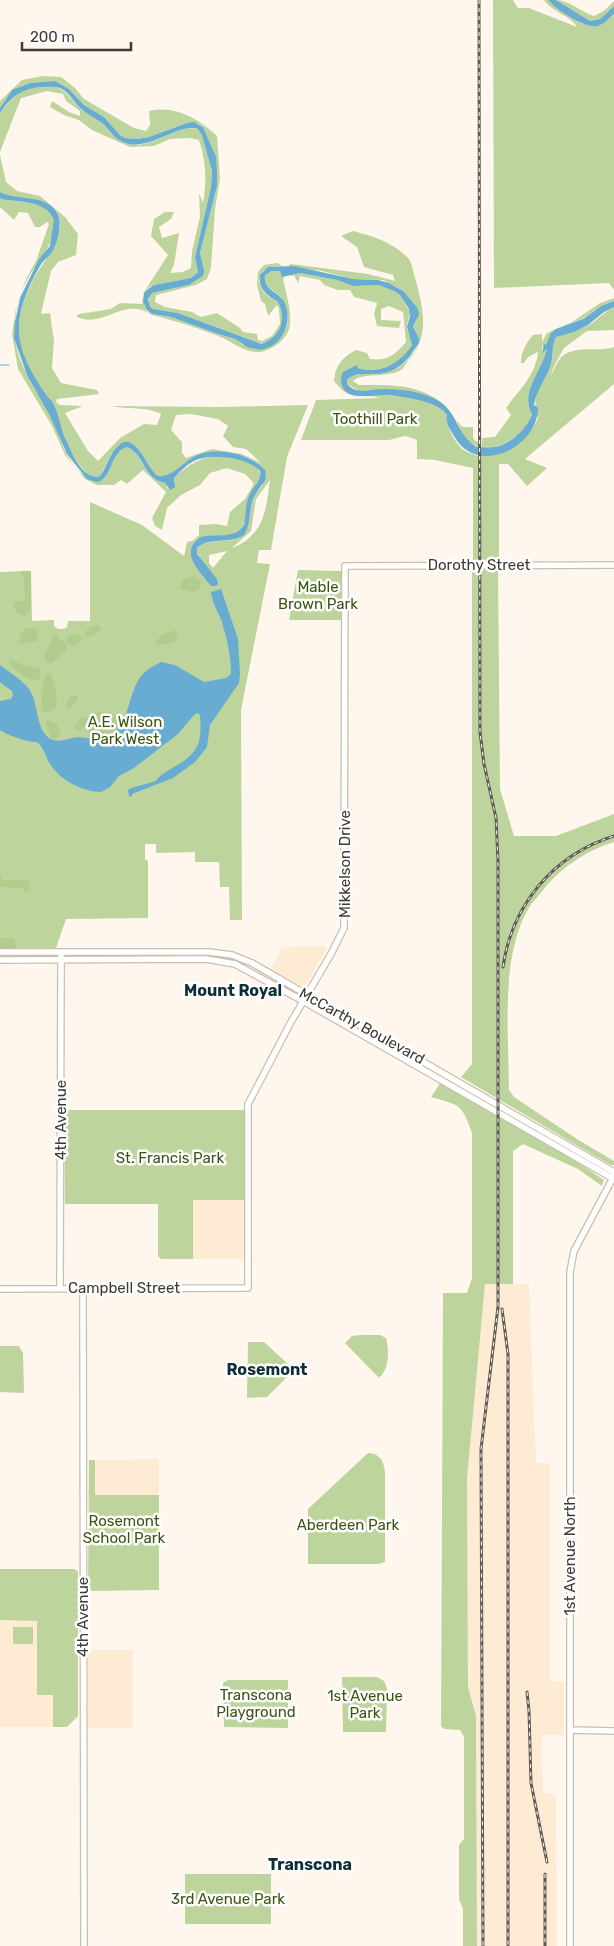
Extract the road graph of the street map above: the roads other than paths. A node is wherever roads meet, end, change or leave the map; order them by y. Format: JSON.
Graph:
{"nodes":[{"id":1,"x":614,"y":565,"type":"edge"},
{"id":2,"x":345,"y":566,"type":"joint"},
{"id":3,"x":0,"y":952,"type":"edge"},
{"id":4,"x":61,"y":952,"type":"junction"},
{"id":5,"x":61,"y":959,"type":"junction"},
{"id":6,"x":0,"y":960,"type":"edge"},
{"id":7,"x":307,"y":995,"type":"junction"},
{"id":8,"x":303,"y":1001,"type":"junction"},
{"id":9,"x":614,"y":1176,"type":"edge"},
{"id":10,"x":0,"y":1288,"type":"edge"},
{"id":11,"x":83,"y":1288,"type":"junction"},
{"id":12,"x":248,"y":1288,"type":"joint"},
{"id":13,"x":60,"y":1289,"type":"junction"},
{"id":14,"x":570,"y":1730,"type":"junction"},
{"id":15,"x":614,"y":1731,"type":"edge"},
{"id":16,"x":84,"y":1946,"type":"edge"},
{"id":17,"x":570,"y":1946,"type":"edge"}],
"edges":[{"from":1,"to":2,"type":"street","name":"Dorothy Street"},
{"from":2,"to":7,"type":"street","name":"Mikkelson Drive"},
{"from":3,"to":4,"type":"street","name":"McCarthy Boulevard"},
{"from":4,"to":5,"type":"street","name":"4th Avenue"},
{"from":4,"to":7,"type":"street","name":"McCarthy Boulevard"},
{"from":5,"to":6,"type":"street","name":"McCarthy Boulevard"},
{"from":5,"to":8,"type":"street","name":"McCarthy Boulevard"},
{"from":5,"to":13,"type":"street","name":"4th Avenue"},
{"from":7,"to":8,"type":"street","name":"Mikkelson Drive"},
{"from":7,"to":9,"type":"street","name":"McCarthy Boulevard"},
{"from":8,"to":9,"type":"street","name":"McCarthy Boulevard"},
{"from":8,"to":12,"type":"street","name":"Mikkelson Drive"},
{"from":9,"to":14,"type":"street","name":"1st Avenue North"},
{"from":10,"to":13,"type":"street","name":"Campbell Street"},
{"from":11,"to":12,"type":"street","name":"Campbell Street"},
{"from":11,"to":13,"type":"street","name":"Campbell Street"},
{"from":11,"to":16,"type":"street","name":"4th Avenue"},
{"from":14,"to":15,"type":"street"},
{"from":14,"to":17,"type":"street","name":"1st Avenue North"}]}
